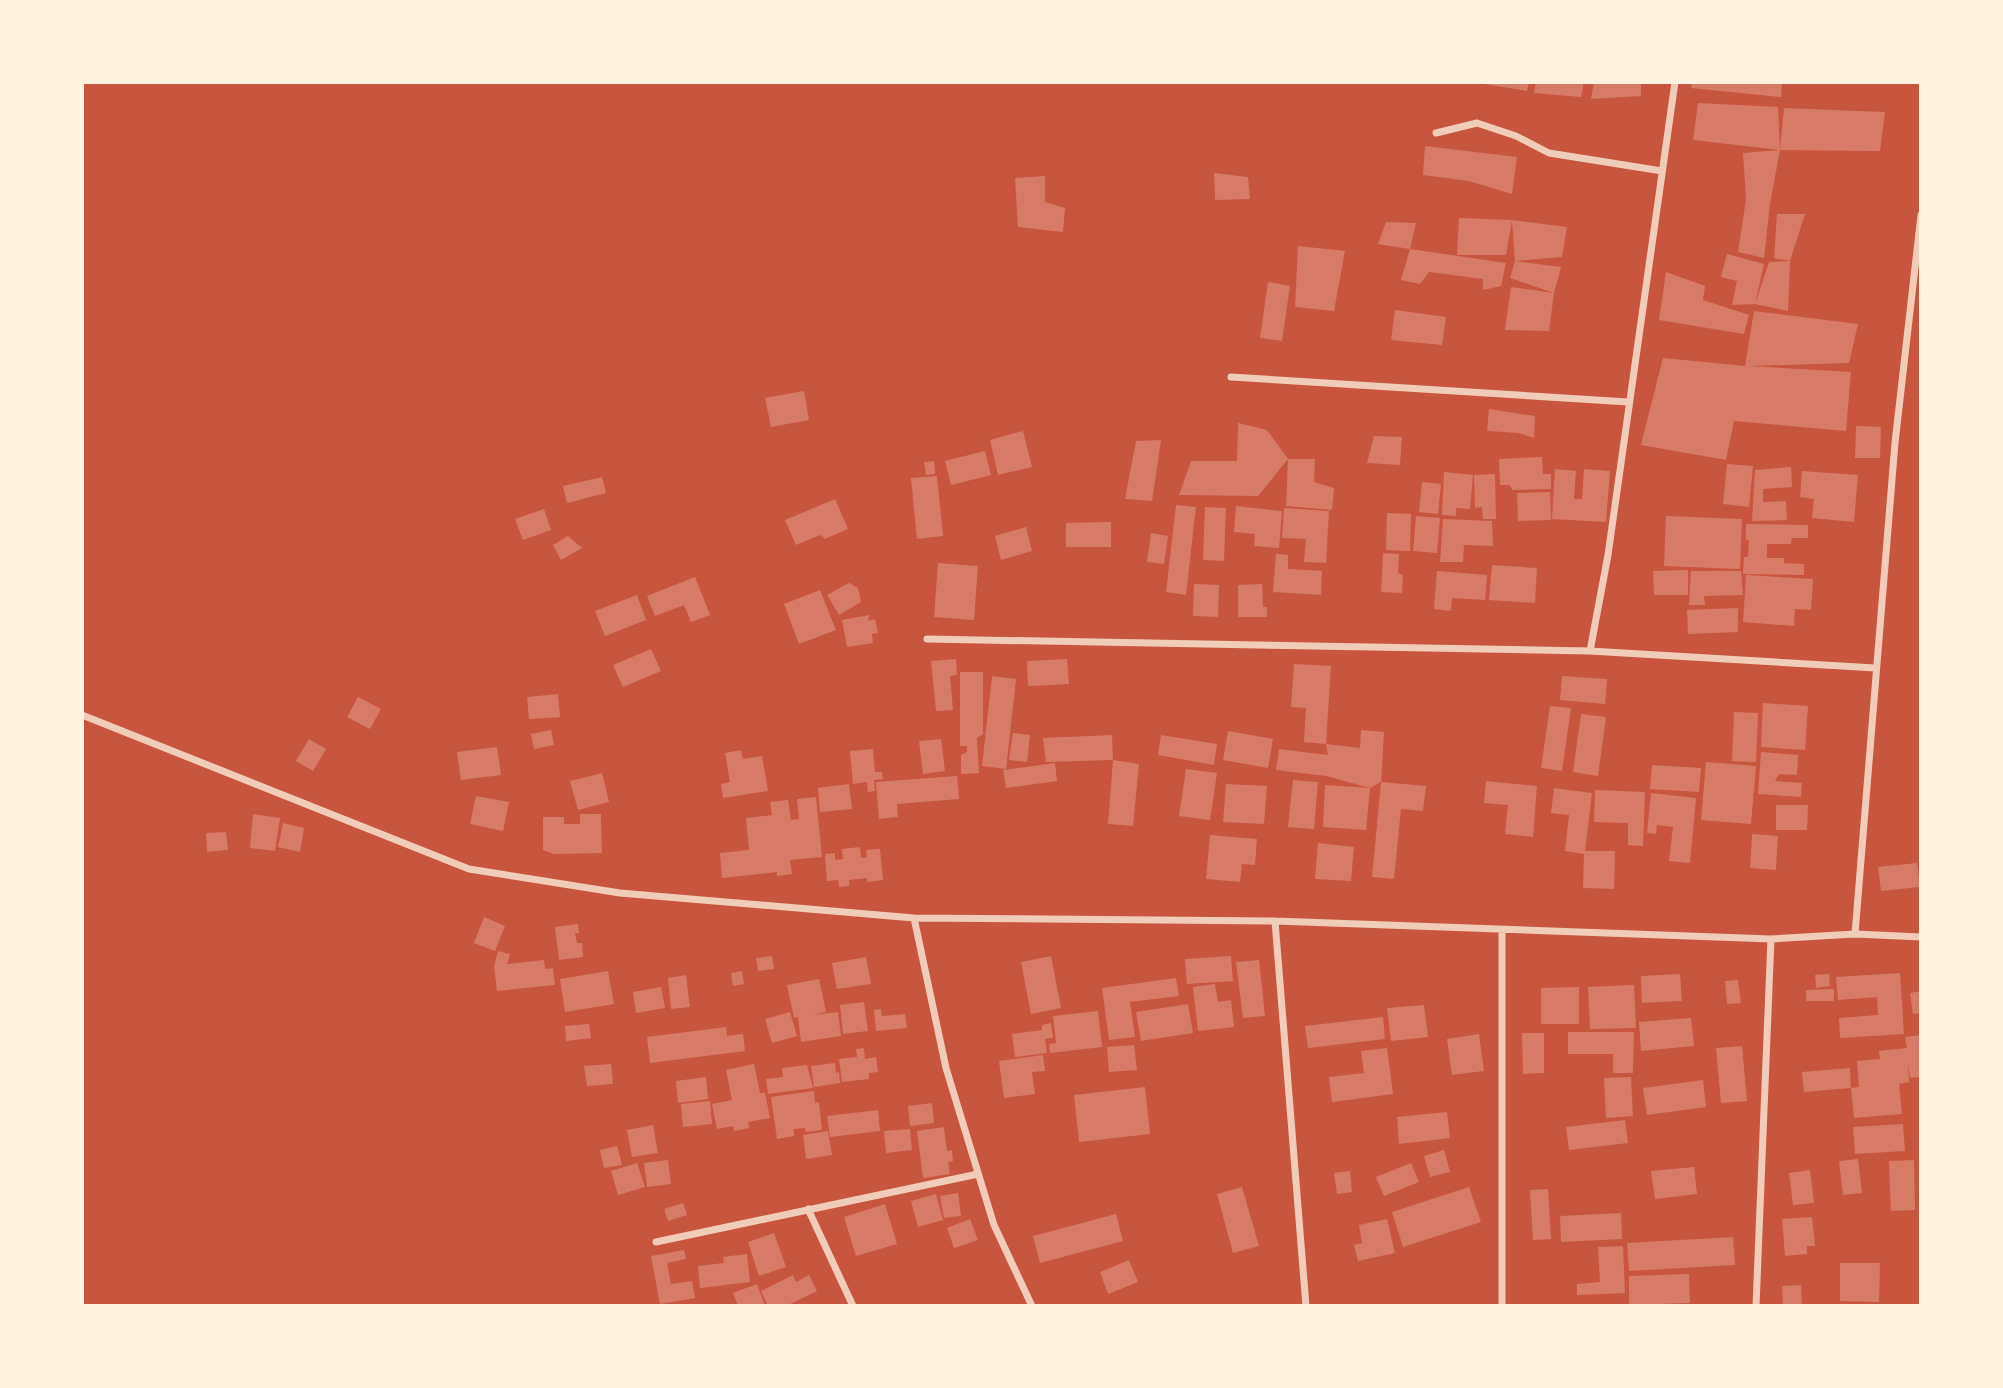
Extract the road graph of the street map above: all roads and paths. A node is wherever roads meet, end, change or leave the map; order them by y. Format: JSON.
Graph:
{"nodes":[{"id":1,"x":1675,"y":82,"type":"edge"},
{"id":2,"x":1436,"y":133,"type":"dead end"},
{"id":3,"x":1662,"y":171,"type":"junction"},
{"id":4,"x":1921,"y":215,"type":"edge"},
{"id":5,"x":1231,"y":377,"type":"dead end"},
{"id":6,"x":1628,"y":402,"type":"junction"},
{"id":7,"x":927,"y":639,"type":"dead end"},
{"id":8,"x":1591,"y":651,"type":"junction"},
{"id":9,"x":1875,"y":668,"type":"junction"},
{"id":10,"x":82,"y":715,"type":"edge"},
{"id":11,"x":914,"y":918,"type":"junction"},
{"id":12,"x":1275,"y":921,"type":"junction"},
{"id":13,"x":1503,"y":931,"type":"junction"},
{"id":14,"x":1854,"y":934,"type":"junction"},
{"id":15,"x":1921,"y":937,"type":"edge"},
{"id":16,"x":1771,"y":939,"type":"junction"},
{"id":17,"x":978,"y":1174,"type":"junction"},
{"id":18,"x":808,"y":1209,"type":"junction"},
{"id":19,"x":656,"y":1242,"type":"dead end"},
{"id":20,"x":853,"y":1306,"type":"edge"},
{"id":21,"x":1032,"y":1306,"type":"edge"},
{"id":22,"x":1306,"y":1306,"type":"edge"},
{"id":23,"x":1502,"y":1306,"type":"edge"},
{"id":24,"x":1756,"y":1306,"type":"edge"}],
"edges":[{"from":1,"to":3,"type":"street"},
{"from":2,"to":3,"type":"street"},
{"from":3,"to":6,"type":"street"},
{"from":4,"to":9,"type":"street"},
{"from":5,"to":6,"type":"street"},
{"from":6,"to":8,"type":"street"},
{"from":7,"to":8,"type":"street"},
{"from":8,"to":9,"type":"street"},
{"from":9,"to":14,"type":"street"},
{"from":10,"to":11,"type":"street"},
{"from":11,"to":12,"type":"street"},
{"from":11,"to":17,"type":"street"},
{"from":12,"to":13,"type":"street"},
{"from":12,"to":22,"type":"street"},
{"from":13,"to":16,"type":"street"},
{"from":13,"to":23,"type":"street"},
{"from":14,"to":15,"type":"street"},
{"from":14,"to":16,"type":"street"},
{"from":16,"to":24,"type":"street"},
{"from":17,"to":18,"type":"street"},
{"from":17,"to":21,"type":"street"},
{"from":18,"to":19,"type":"street"},
{"from":18,"to":20,"type":"street"}]}
